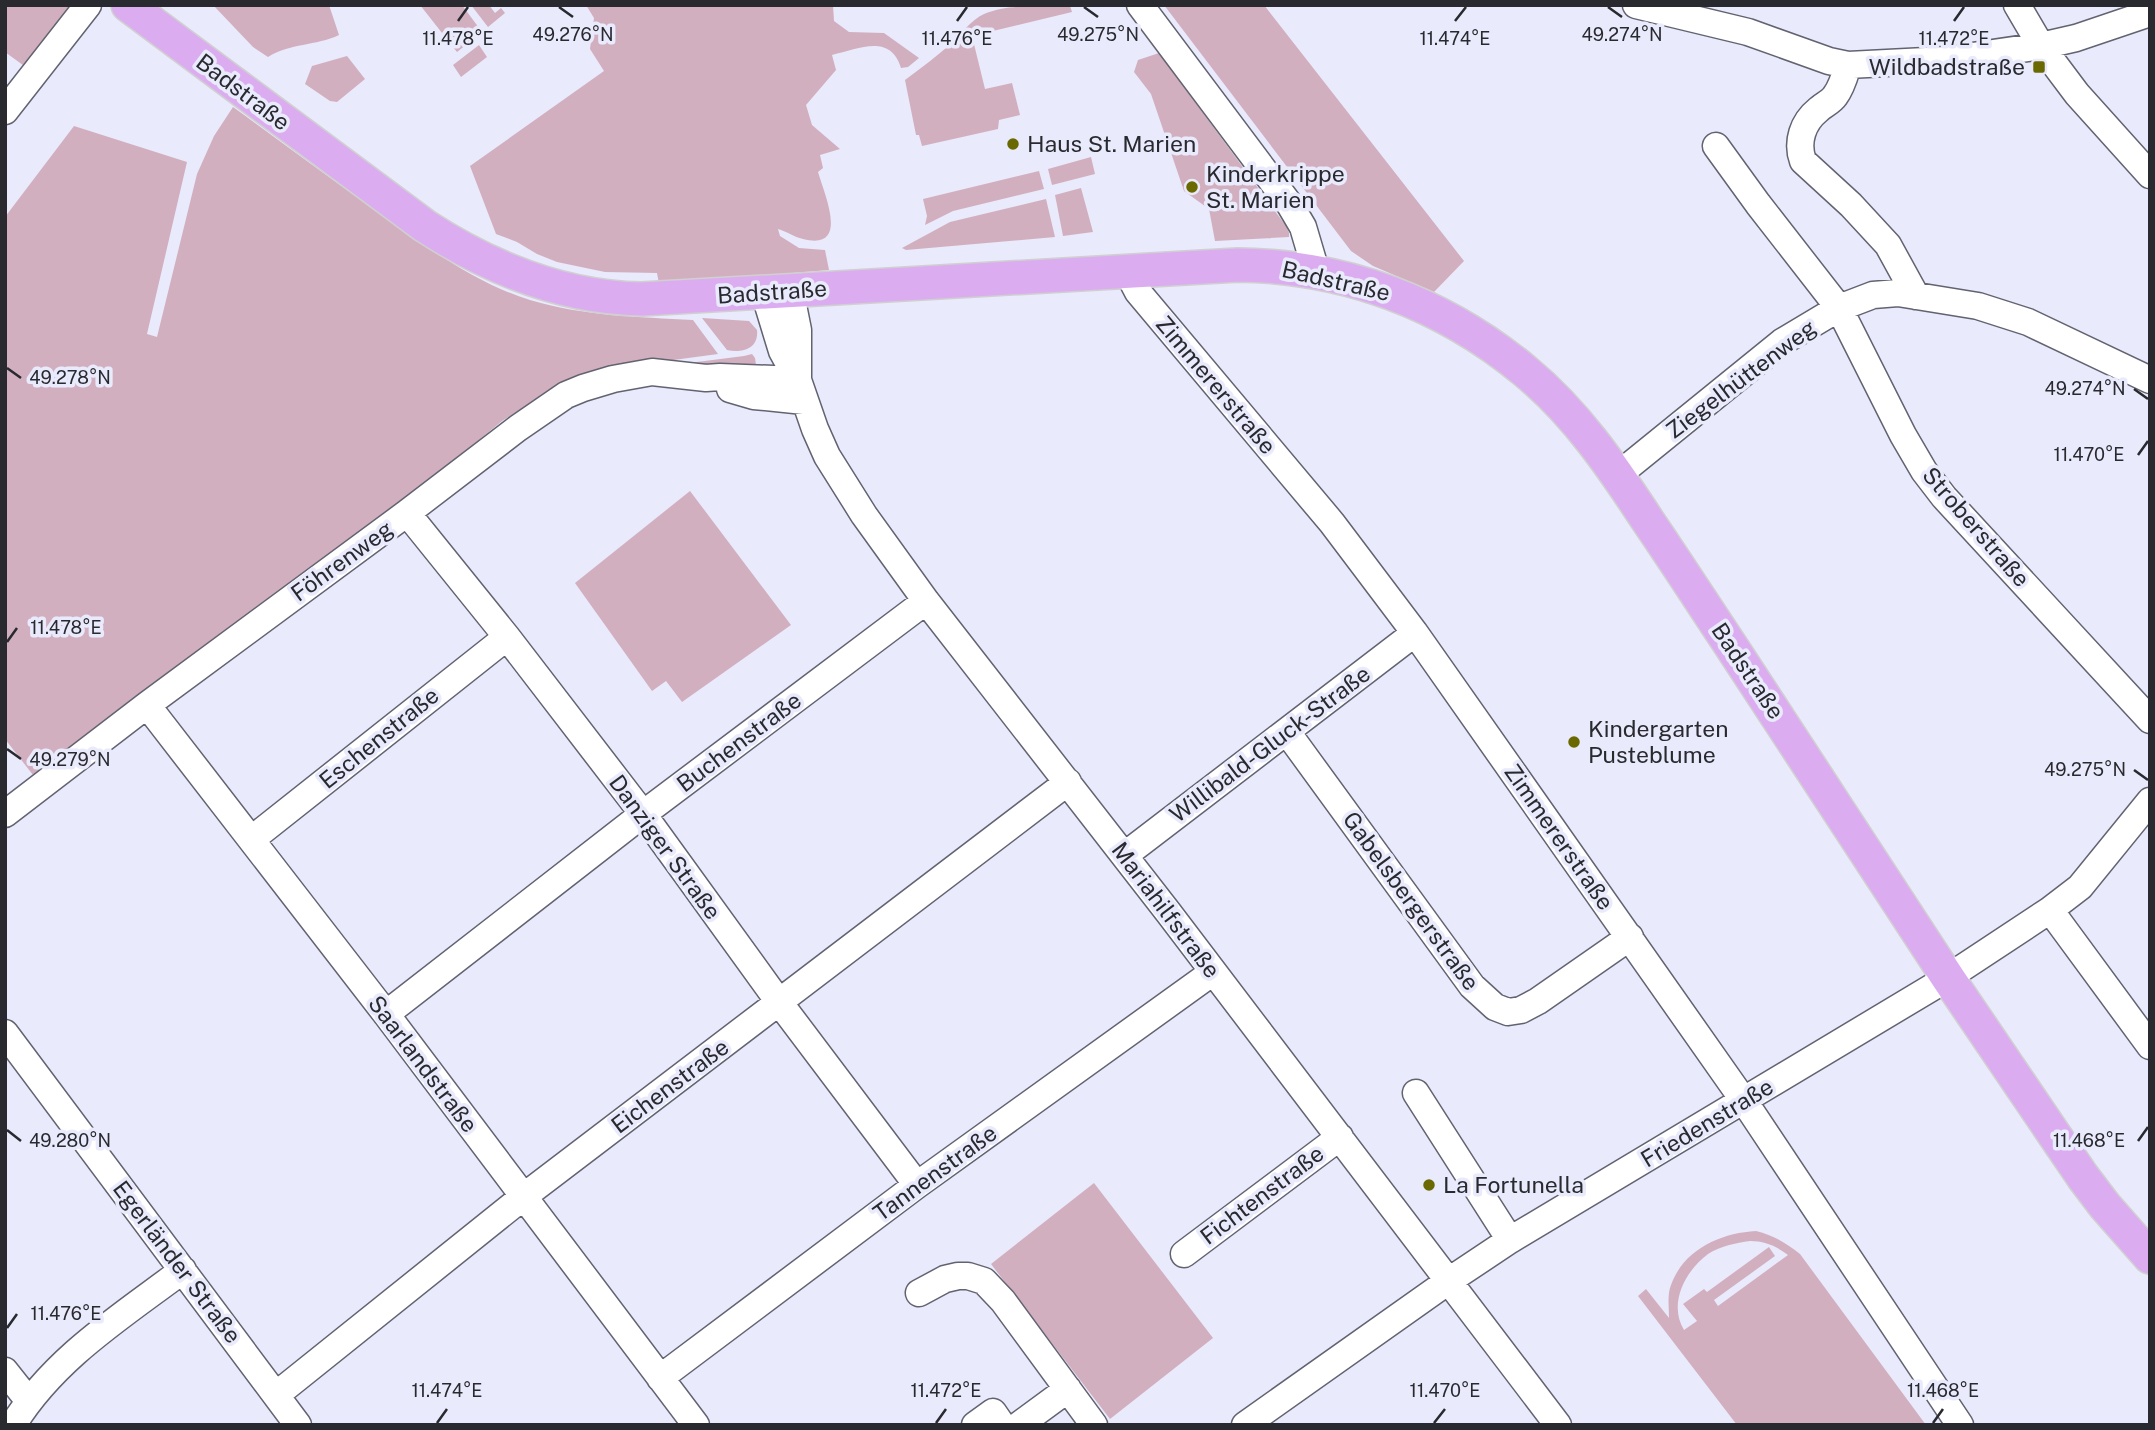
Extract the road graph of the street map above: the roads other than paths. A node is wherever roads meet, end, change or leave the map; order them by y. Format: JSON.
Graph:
{"nodes":[{"id":1,"x":88,"y":5,"type":"edge"},
{"id":2,"x":128,"y":5,"type":"edge"},
{"id":3,"x":1140,"y":5,"type":"edge"},
{"id":4,"x":1636,"y":5,"type":"edge"},
{"id":5,"x":2017,"y":5,"type":"edge"},
{"id":6,"x":2150,"y":13,"type":"edge"},
{"id":7,"x":2041,"y":46,"type":"junction"},
{"id":8,"x":1848,"y":65,"type":"junction"},
{"id":9,"x":5,"y":111,"type":"edge"},
{"id":10,"x":1716,"y":146,"type":"dead end"},
{"id":11,"x":2150,"y":175,"type":"edge"},
{"id":12,"x":1127,"y":271,"type":"junction"},
{"id":13,"x":1316,"y":271,"type":"junction"},
{"id":14,"x":777,"y":291,"type":"junction"},
{"id":15,"x":1916,"y":296,"type":"junction"},
{"id":16,"x":1839,"y":308,"type":"junction"},
{"id":17,"x":2150,"y":380,"type":"edge"},
{"id":18,"x":801,"y":391,"type":"junction"},
{"id":19,"x":1618,"y":475,"type":"junction"},
{"id":20,"x":407,"y":513,"type":"junction"},
{"id":21,"x":926,"y":601,"type":"junction"},
{"id":22,"x":1415,"y":633,"type":"junction"},
{"id":23,"x":507,"y":636,"type":"junction"},
{"id":24,"x":146,"y":705,"type":"junction"},
{"id":25,"x":2150,"y":720,"type":"edge"},
{"id":26,"x":1287,"y":732,"type":"junction"},
{"id":27,"x":1068,"y":782,"type":"junction"},
{"id":28,"x":2150,"y":801,"type":"edge"},
{"id":29,"x":5,"y":814,"type":"edge"},
{"id":30,"x":643,"y":814,"type":"junction"},
{"id":31,"x":252,"y":839,"type":"junction"},
{"id":32,"x":1125,"y":855,"type":"junction"},
{"id":33,"x":2050,"y":910,"type":"junction"},
{"id":34,"x":1630,"y":937,"type":"junction"},
{"id":35,"x":1213,"y":972,"type":"junction"},
{"id":36,"x":1948,"y":978,"type":"junction"},
{"id":37,"x":779,"y":1002,"type":"junction"},
{"id":38,"x":386,"y":1014,"type":"junction"},
{"id":39,"x":5,"y":1033,"type":"edge"},
{"id":40,"x":2150,"y":1046,"type":"edge"},
{"id":41,"x":1416,"y":1093,"type":"dead end"},
{"id":42,"x":1744,"y":1101,"type":"junction"},
{"id":43,"x":1340,"y":1137,"type":"junction"},
{"id":44,"x":917,"y":1185,"type":"junction"},
{"id":45,"x":523,"y":1197,"type":"junction"},
{"id":46,"x":1510,"y":1240,"type":"junction"},
{"id":47,"x":1184,"y":1254,"type":"dead end"},
{"id":48,"x":2150,"y":1257,"type":"edge"},
{"id":49,"x":183,"y":1270,"type":"junction"},
{"id":50,"x":1450,"y":1279,"type":"junction"},
{"id":51,"x":919,"y":1293,"type":"dead end"},
{"id":52,"x":5,"y":1371,"type":"edge"},
{"id":53,"x":660,"y":1378,"type":"junction"},
{"id":54,"x":1068,"y":1389,"type":"junction"},
{"id":55,"x":276,"y":1395,"type":"junction"},
{"id":56,"x":28,"y":1400,"type":"junction"},
{"id":57,"x":1547,"y":1421,"type":"edge"},
{"id":58,"x":13,"y":1425,"type":"edge"},
{"id":59,"x":298,"y":1425,"type":"edge"},
{"id":60,"x":696,"y":1425,"type":"edge"},
{"id":61,"x":975,"y":1425,"type":"edge"},
{"id":62,"x":1002,"y":1425,"type":"edge"},
{"id":63,"x":1019,"y":1425,"type":"edge"},
{"id":64,"x":1094,"y":1425,"type":"edge"},
{"id":65,"x":1245,"y":1425,"type":"edge"},
{"id":66,"x":1960,"y":1425,"type":"edge"}],
"edges":[{"from":1,"to":9,"type":"street"},
{"from":2,"to":14,"type":"main road","name":"Badstraße"},
{"from":3,"to":13,"type":"street"},
{"from":4,"to":8,"type":"street"},
{"from":5,"to":7,"type":"street"},
{"from":6,"to":7,"type":"street"},
{"from":7,"to":8,"type":"street"},
{"from":7,"to":11,"type":"street"},
{"from":8,"to":15,"type":"street"},
{"from":10,"to":16,"type":"street","name":"Stroberstraße"},
{"from":12,"to":13,"type":"main road","name":"Badstraße"},
{"from":12,"to":14,"type":"main road","name":"Badstraße"},
{"from":12,"to":22,"type":"street","name":"Zimmererstraße"},
{"from":13,"to":19,"type":"main road","name":"Badstraße"},
{"from":14,"to":18,"type":"street","name":"Mariahilfstraße"},
{"from":15,"to":16,"type":"street","name":"Ziegelhüttenweg"},
{"from":15,"to":17,"type":"street","name":"Ziegelhüttenweg"},
{"from":16,"to":19,"type":"street","name":"Ziegelhüttenweg"},
{"from":16,"to":25,"type":"street","name":"Stroberstraße"},
{"from":18,"to":20,"type":"street","name":"Föhrenweg"},
{"from":18,"to":21,"type":"street","name":"Mariahilfstraße"},
{"from":19,"to":36,"type":"main road","name":"Badstraße"},
{"from":20,"to":23,"type":"street","name":"Danziger Straße"},
{"from":20,"to":24,"type":"street","name":"Föhrenweg"},
{"from":21,"to":27,"type":"street","name":"Mariahilfstraße"},
{"from":21,"to":30,"type":"street","name":"Buchenstraße"},
{"from":22,"to":26,"type":"street","name":"Willibald-Gluck-Straße"},
{"from":22,"to":34,"type":"street","name":"Zimmererstraße"},
{"from":23,"to":30,"type":"street","name":"Danziger Straße"},
{"from":23,"to":31,"type":"street","name":"Eschenstraße"},
{"from":24,"to":29,"type":"street","name":"Föhrenweg"},
{"from":24,"to":31,"type":"street","name":"Saarlandstraße"},
{"from":26,"to":32,"type":"street","name":"Willibald-Gluck-Straße"},
{"from":26,"to":34,"type":"street","name":"Gabelsbergerstraße"},
{"from":27,"to":32,"type":"street","name":"Mariahilfstraße"},
{"from":27,"to":37,"type":"street","name":"Eichenstraße"},
{"from":28,"to":33,"type":"street","name":"Friedenstraße"},
{"from":30,"to":37,"type":"street","name":"Danziger Straße"},
{"from":30,"to":38,"type":"street","name":"Buchenstraße"},
{"from":31,"to":38,"type":"street","name":"Saarlandstraße"},
{"from":32,"to":35,"type":"street","name":"Mariahilfstraße"},
{"from":33,"to":36,"type":"street","name":"Friedenstraße"},
{"from":33,"to":40,"type":"street"},
{"from":34,"to":42,"type":"street","name":"Zimmererstraße"},
{"from":35,"to":43,"type":"street","name":"Mariahilfstraße"},
{"from":35,"to":44,"type":"street","name":"Tannenstraße"},
{"from":36,"to":42,"type":"street","name":"Friedenstraße"},
{"from":36,"to":48,"type":"main road","name":"Badstraße"},
{"from":37,"to":44,"type":"street","name":"Danziger Straße"},
{"from":37,"to":45,"type":"street","name":"Eichenstraße"},
{"from":38,"to":45,"type":"street","name":"Saarlandstraße"},
{"from":39,"to":49,"type":"street","name":"Egerländer Straße"},
{"from":41,"to":46,"type":"street"},
{"from":42,"to":46,"type":"street","name":"Friedenstraße"},
{"from":42,"to":66,"type":"street","name":"Zimmererstraße"},
{"from":43,"to":47,"type":"street","name":"Fichtenstraße"},
{"from":43,"to":50,"type":"street","name":"Mariahilfstraße"},
{"from":44,"to":53,"type":"street","name":"Tannenstraße"},
{"from":45,"to":53,"type":"street","name":"Saarlandstraße"},
{"from":45,"to":55,"type":"street","name":"Eichenstraße"},
{"from":46,"to":50,"type":"street","name":"Friedenstraße"},
{"from":49,"to":55,"type":"street","name":"Egerländer Straße"},
{"from":49,"to":56,"type":"street"},
{"from":50,"to":57,"type":"street","name":"Mariahilfstraße"},
{"from":50,"to":65,"type":"street","name":"Friedenstraße"},
{"from":51,"to":54,"type":"street"},
{"from":52,"to":56,"type":"street"},
{"from":53,"to":60,"type":"street","name":"Saarlandstraße"},
{"from":54,"to":63,"type":"street"},
{"from":54,"to":64,"type":"street"},
{"from":55,"to":59,"type":"street","name":"Egerländer Straße"},
{"from":56,"to":58,"type":"street"},
{"from":61,"to":62,"type":"street"}]}
